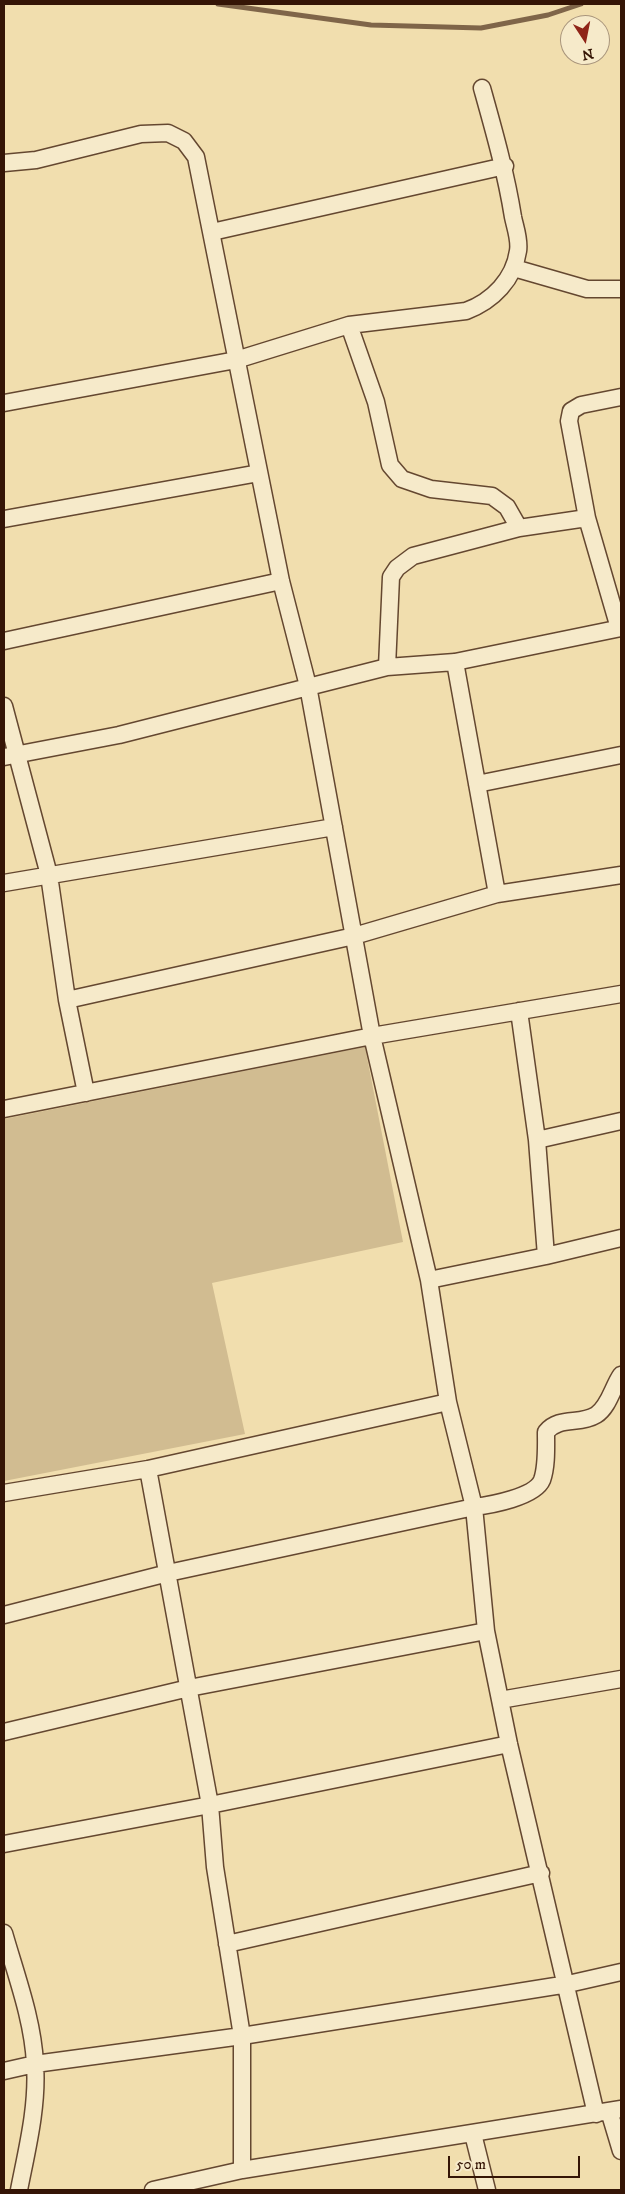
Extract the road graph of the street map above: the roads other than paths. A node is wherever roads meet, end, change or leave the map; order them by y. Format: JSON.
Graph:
{"nodes":[{"id":1,"x":482,"y":88,"type":"dead end"},
{"id":2,"x":4,"y":163,"type":"edge"},
{"id":3,"x":505,"y":166,"type":"junction"},
{"id":4,"x":212,"y":232,"type":"junction"},
{"id":5,"x":514,"y":268,"type":"junction"},
{"id":6,"x":621,"y":289,"type":"edge"},
{"id":7,"x":349,"y":325,"type":"junction"},
{"id":8,"x":236,"y":360,"type":"junction"},
{"id":9,"x":621,"y":397,"type":"edge"},
{"id":10,"x":4,"y":402,"type":"edge"},
{"id":11,"x":259,"y":472,"type":"junction"},
{"id":12,"x":587,"y":518,"type":"junction"},
{"id":13,"x":4,"y":519,"type":"edge"},
{"id":14,"x":519,"y":528,"type":"junction"},
{"id":15,"x":281,"y":581,"type":"junction"},
{"id":16,"x":620,"y":628,"type":"edge"},
{"id":17,"x":4,"y":641,"type":"edge"},
{"id":18,"x":455,"y":662,"type":"junction"},
{"id":19,"x":386,"y":667,"type":"junction"},
{"id":20,"x":308,"y":686,"type":"junction"},
{"id":21,"x":4,"y":706,"type":"edge"},
{"id":22,"x":10,"y":755,"type":"edge"},
{"id":23,"x":621,"y":755,"type":"edge"},
{"id":24,"x":477,"y":784,"type":"junction"},
{"id":25,"x":334,"y":827,"type":"junction"},
{"id":26,"x":49,"y":875,"type":"junction"},
{"id":27,"x":621,"y":875,"type":"edge"},
{"id":28,"x":4,"y":883,"type":"edge"},
{"id":29,"x":497,"y":894,"type":"junction"},
{"id":30,"x":354,"y":936,"type":"junction"},
{"id":31,"x":621,"y":994,"type":"edge"},
{"id":32,"x":67,"y":1000,"type":"junction"},
{"id":33,"x":518,"y":1011,"type":"junction"},
{"id":34,"x":372,"y":1036,"type":"junction"},
{"id":35,"x":86,"y":1093,"type":"junction"},
{"id":36,"x":4,"y":1109,"type":"edge"},
{"id":37,"x":621,"y":1121,"type":"edge"},
{"id":38,"x":536,"y":1140,"type":"junction"},
{"id":39,"x":621,"y":1238,"type":"edge"},
{"id":40,"x":546,"y":1256,"type":"junction"},
{"id":41,"x":429,"y":1280,"type":"junction"},
{"id":42,"x":621,"y":1375,"type":"edge"},
{"id":43,"x":448,"y":1402,"type":"junction"},
{"id":44,"x":148,"y":1469,"type":"junction"},
{"id":45,"x":4,"y":1493,"type":"edge"},
{"id":46,"x":474,"y":1506,"type":"junction"},
{"id":47,"x":168,"y":1573,"type":"junction"},
{"id":48,"x":4,"y":1614,"type":"edge"},
{"id":49,"x":486,"y":1631,"type":"junction"},
{"id":50,"x":621,"y":1679,"type":"edge"},
{"id":51,"x":188,"y":1688,"type":"junction"},
{"id":52,"x":500,"y":1700,"type":"junction"},
{"id":53,"x":4,"y":1732,"type":"edge"},
{"id":54,"x":510,"y":1744,"type":"junction"},
{"id":55,"x":210,"y":1805,"type":"junction"},
{"id":56,"x":4,"y":1844,"type":"edge"},
{"id":57,"x":541,"y":1873,"type":"junction"},
{"id":58,"x":4,"y":1933,"type":"edge"},
{"id":59,"x":227,"y":1944,"type":"junction"},
{"id":60,"x":621,"y":1972,"type":"edge"},
{"id":61,"x":568,"y":1984,"type":"junction"},
{"id":62,"x":242,"y":2036,"type":"junction"},
{"id":63,"x":35,"y":2064,"type":"junction"},
{"id":64,"x":4,"y":2071,"type":"edge"},
{"id":65,"x":609,"y":2111,"type":"edge"},
{"id":66,"x":473,"y":2134,"type":"junction"},
{"id":67,"x":621,"y":2151,"type":"edge"},
{"id":68,"x":242,"y":2170,"type":"junction"},
{"id":69,"x":175,"y":2188,"type":"edge"},
{"id":70,"x":19,"y":2190,"type":"edge"},
{"id":71,"x":153,"y":2190,"type":"edge"},
{"id":72,"x":487,"y":2190,"type":"edge"}],
"edges":[{"from":1,"to":3,"type":"street"},
{"from":2,"to":4,"type":"street"},
{"from":3,"to":4,"type":"street"},
{"from":3,"to":5,"type":"street"},
{"from":4,"to":8,"type":"street"},
{"from":5,"to":6,"type":"street"},
{"from":5,"to":7,"type":"street"},
{"from":7,"to":8,"type":"street"},
{"from":7,"to":14,"type":"street"},
{"from":8,"to":10,"type":"street"},
{"from":8,"to":11,"type":"street"},
{"from":9,"to":12,"type":"street"},
{"from":11,"to":13,"type":"street"},
{"from":11,"to":15,"type":"street"},
{"from":12,"to":14,"type":"street"},
{"from":12,"to":16,"type":"street"},
{"from":14,"to":19,"type":"street"},
{"from":15,"to":17,"type":"street"},
{"from":15,"to":20,"type":"street"},
{"from":16,"to":18,"type":"street"},
{"from":18,"to":19,"type":"street"},
{"from":18,"to":24,"type":"street"},
{"from":19,"to":20,"type":"street"},
{"from":20,"to":22,"type":"street"},
{"from":20,"to":25,"type":"street"},
{"from":21,"to":22,"type":"street"},
{"from":22,"to":26,"type":"street"},
{"from":23,"to":24,"type":"street"},
{"from":24,"to":29,"type":"street"},
{"from":25,"to":26,"type":"street"},
{"from":25,"to":30,"type":"street"},
{"from":26,"to":28,"type":"street"},
{"from":26,"to":32,"type":"street"},
{"from":27,"to":29,"type":"street"},
{"from":29,"to":30,"type":"street"},
{"from":30,"to":32,"type":"street"},
{"from":30,"to":34,"type":"street"},
{"from":31,"to":33,"type":"street"},
{"from":32,"to":35,"type":"street"},
{"from":33,"to":34,"type":"street"},
{"from":33,"to":38,"type":"street"},
{"from":34,"to":35,"type":"street"},
{"from":34,"to":41,"type":"street"},
{"from":35,"to":36,"type":"street"},
{"from":37,"to":38,"type":"street"},
{"from":38,"to":40,"type":"street"},
{"from":39,"to":40,"type":"street"},
{"from":40,"to":41,"type":"street"},
{"from":41,"to":43,"type":"street"},
{"from":42,"to":46,"type":"street"},
{"from":43,"to":44,"type":"street"},
{"from":43,"to":46,"type":"street"},
{"from":44,"to":45,"type":"street"},
{"from":44,"to":47,"type":"street"},
{"from":46,"to":47,"type":"street"},
{"from":46,"to":49,"type":"street"},
{"from":47,"to":48,"type":"street"},
{"from":47,"to":51,"type":"street"},
{"from":49,"to":51,"type":"street"},
{"from":49,"to":52,"type":"street"},
{"from":50,"to":52,"type":"street"},
{"from":51,"to":53,"type":"street"},
{"from":51,"to":55,"type":"street"},
{"from":52,"to":54,"type":"street"},
{"from":54,"to":55,"type":"street"},
{"from":54,"to":57,"type":"street"},
{"from":55,"to":56,"type":"street"},
{"from":55,"to":59,"type":"street"},
{"from":57,"to":59,"type":"street"},
{"from":57,"to":61,"type":"street"},
{"from":58,"to":63,"type":"street"},
{"from":59,"to":62,"type":"street"},
{"from":60,"to":61,"type":"street"},
{"from":61,"to":62,"type":"street"},
{"from":61,"to":65,"type":"street"},
{"from":62,"to":63,"type":"street"},
{"from":62,"to":68,"type":"street"},
{"from":63,"to":64,"type":"street"},
{"from":63,"to":70,"type":"street"},
{"from":65,"to":66,"type":"street"},
{"from":65,"to":67,"type":"street"},
{"from":66,"to":68,"type":"street"},
{"from":66,"to":72,"type":"street"},
{"from":68,"to":69,"type":"street"},
{"from":69,"to":71,"type":"street"}]}
